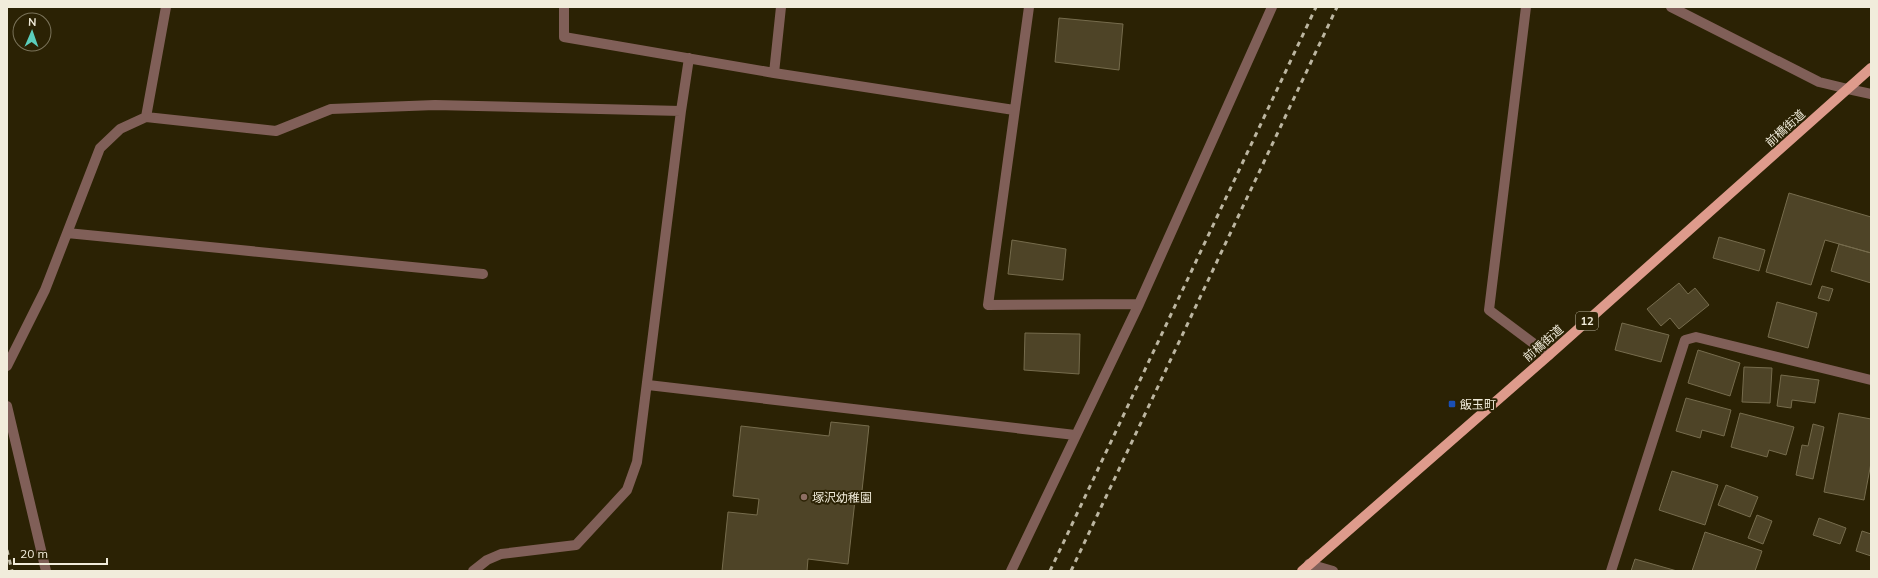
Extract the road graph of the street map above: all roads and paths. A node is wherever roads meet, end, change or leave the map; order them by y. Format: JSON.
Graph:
{"nodes":[{"id":1,"x":166,"y":7,"type":"edge"},
{"id":2,"x":564,"y":7,"type":"edge"},
{"id":3,"x":781,"y":7,"type":"edge"},
{"id":4,"x":1029,"y":7,"type":"edge"},
{"id":5,"x":1272,"y":7,"type":"edge"},
{"id":6,"x":1526,"y":7,"type":"edge"},
{"id":7,"x":1671,"y":7,"type":"edge"},
{"id":8,"x":689,"y":58,"type":"junction"},
{"id":9,"x":1871,"y":68,"type":"edge"},
{"id":10,"x":774,"y":73,"type":"junction"},
{"id":11,"x":1848,"y":89,"type":"junction"},
{"id":12,"x":1871,"y":94,"type":"edge"},
{"id":13,"x":1014,"y":110,"type":"junction"},
{"id":14,"x":681,"y":112,"type":"junction"},
{"id":15,"x":146,"y":117,"type":"junction"},
{"id":16,"x":67,"y":233,"type":"junction"},
{"id":17,"x":483,"y":274,"type":"dead end"},
{"id":18,"x":1139,"y":304,"type":"junction"},
{"id":19,"x":1549,"y":355,"type":"junction"},
{"id":20,"x":7,"y":366,"type":"edge"},
{"id":21,"x":1871,"y":380,"type":"edge"},
{"id":22,"x":648,"y":385,"type":"junction"},
{"id":23,"x":7,"y":406,"type":"edge"},
{"id":24,"x":1075,"y":435,"type":"junction"},
{"id":25,"x":1306,"y":568,"type":"edge"},
{"id":26,"x":46,"y":571,"type":"edge"},
{"id":27,"x":473,"y":571,"type":"edge"},
{"id":28,"x":1011,"y":571,"type":"edge"},
{"id":29,"x":1333,"y":571,"type":"edge"},
{"id":30,"x":1611,"y":571,"type":"edge"}],
"edges":[{"from":1,"to":15,"type":"street"},
{"from":2,"to":8,"type":"street"},
{"from":3,"to":10,"type":"street"},
{"from":4,"to":13,"type":"street"},
{"from":5,"to":18,"type":"street"},
{"from":6,"to":19,"type":"street"},
{"from":7,"to":11,"type":"street"},
{"from":8,"to":10,"type":"street"},
{"from":8,"to":14,"type":"street"},
{"from":9,"to":11,"type":"main road","name":"前橋街道","number":"12"},
{"from":10,"to":13,"type":"street"},
{"from":11,"to":12,"type":"street"},
{"from":11,"to":19,"type":"main road","name":"前橋街道","number":"12"},
{"from":13,"to":18,"type":"street"},
{"from":14,"to":15,"type":"street"},
{"from":14,"to":22,"type":"street"},
{"from":15,"to":16,"type":"street"},
{"from":16,"to":17,"type":"street"},
{"from":16,"to":20,"type":"street"},
{"from":18,"to":24,"type":"street"},
{"from":19,"to":25,"type":"main road","name":"前橋街道","number":"12"},
{"from":21,"to":30,"type":"street"},
{"from":22,"to":24,"type":"street"},
{"from":22,"to":27,"type":"street"},
{"from":23,"to":26,"type":"street"},
{"from":24,"to":28,"type":"street"},
{"from":25,"to":29,"type":"street"}]}
